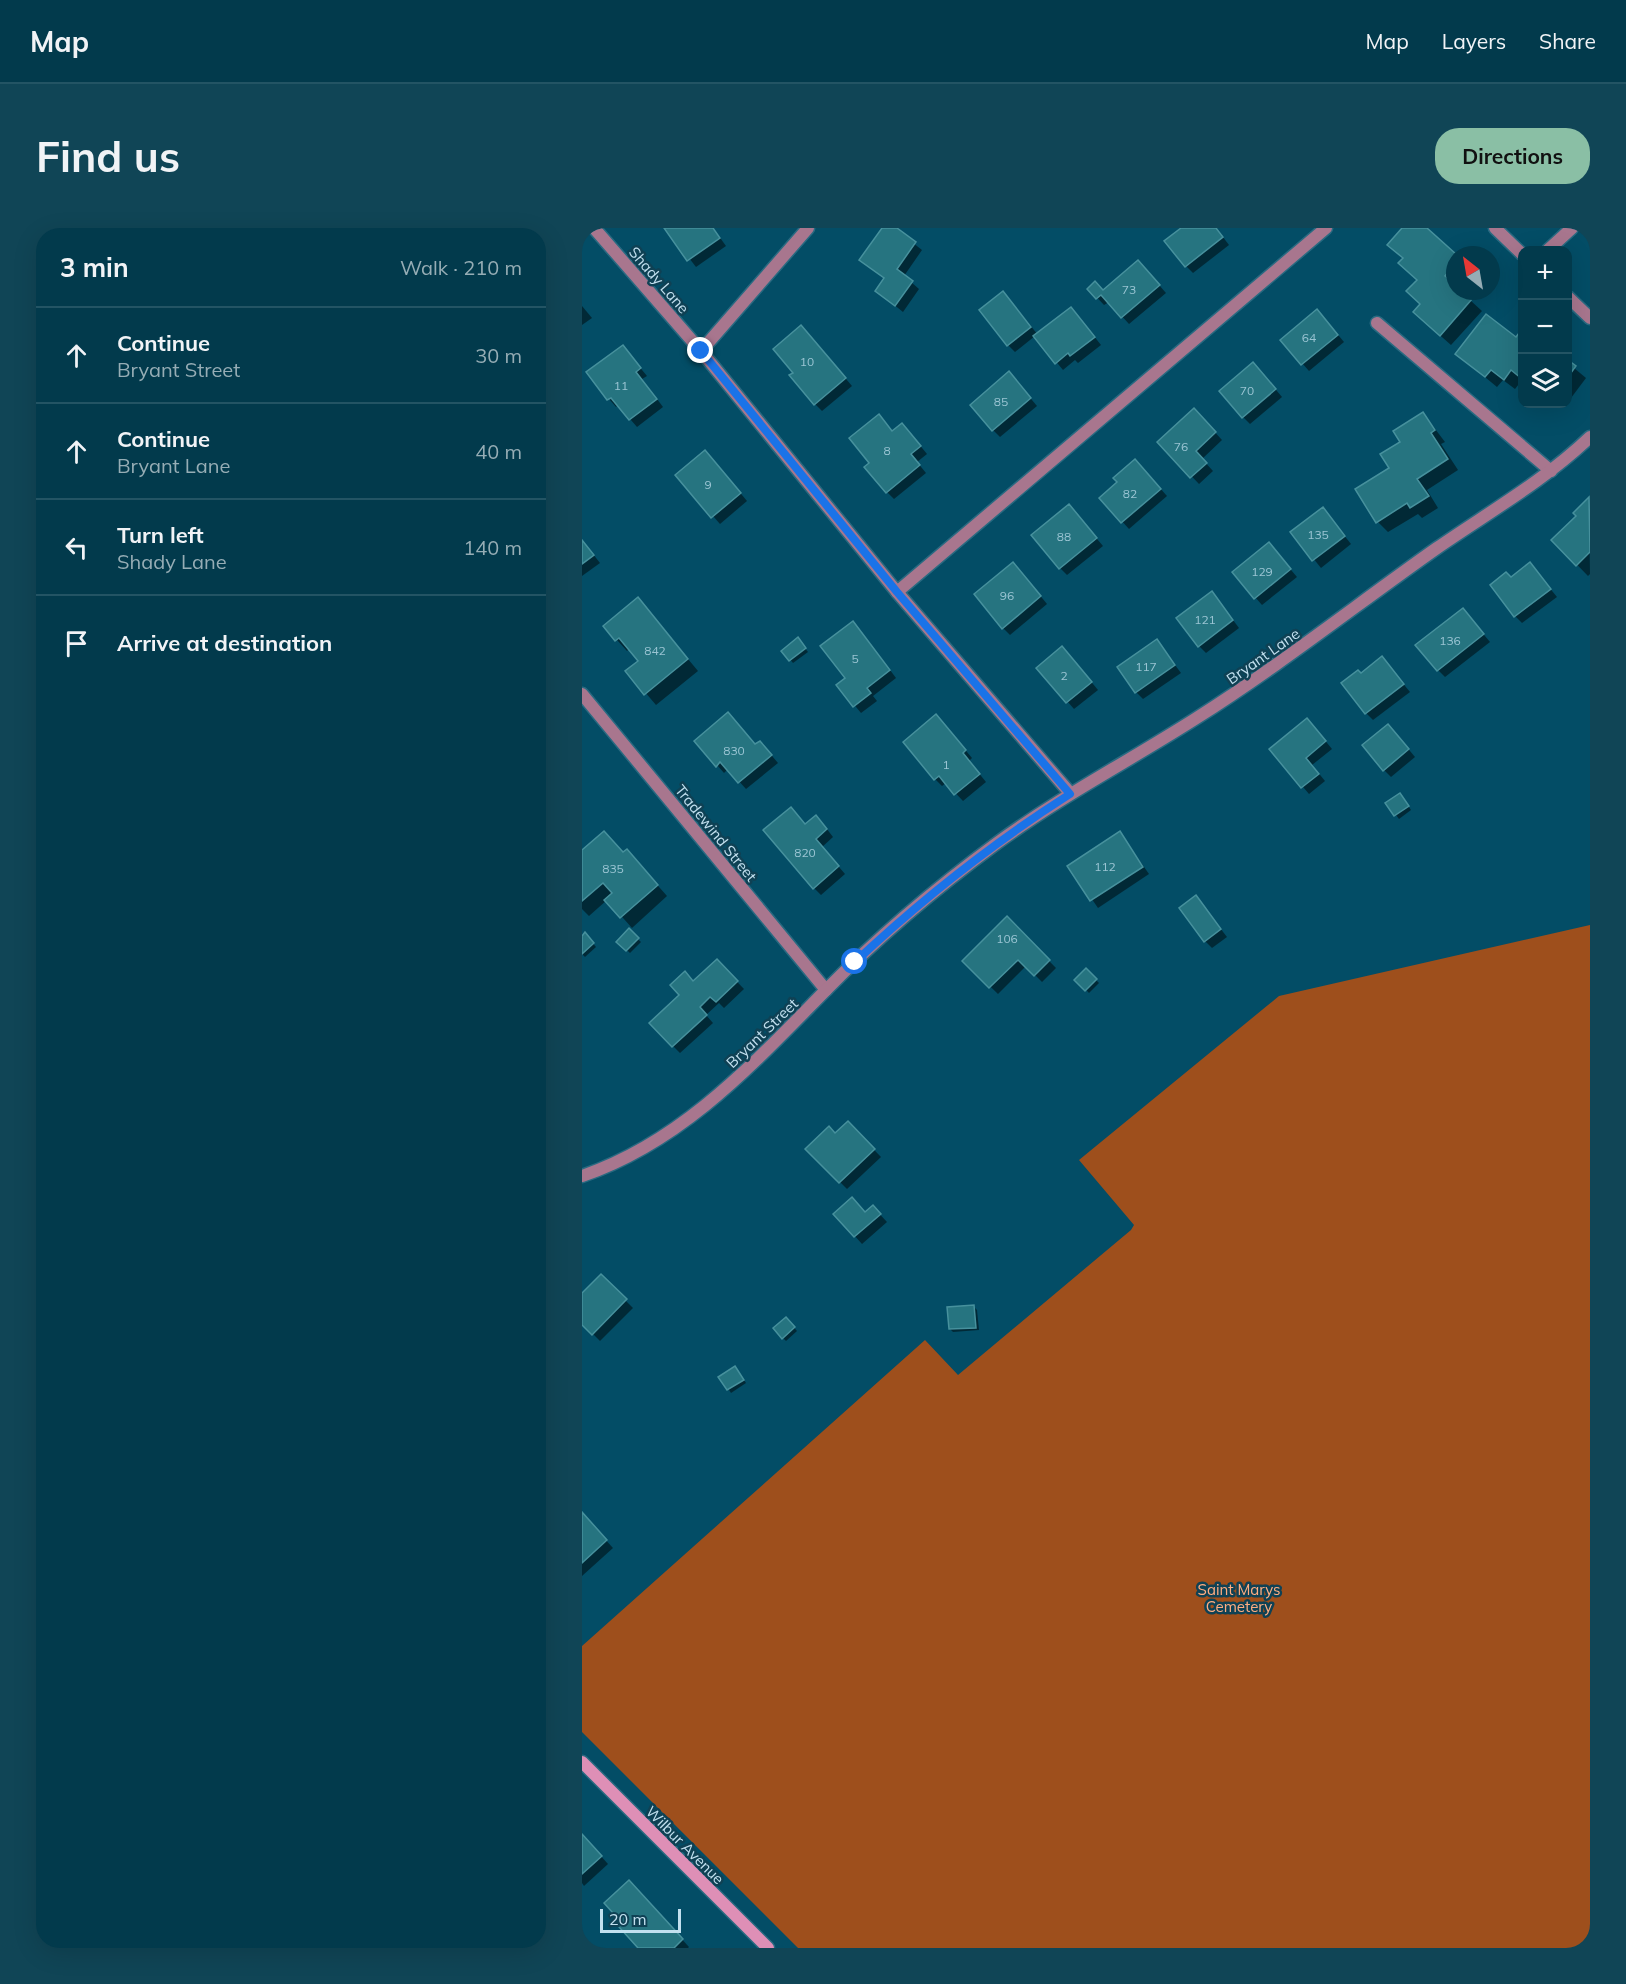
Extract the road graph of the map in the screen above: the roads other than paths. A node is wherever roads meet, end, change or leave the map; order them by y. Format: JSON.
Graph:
{"nodes":[{"id":1,"x":594,"y":228,"type":"edge"},
{"id":2,"x":808,"y":228,"type":"edge"},
{"id":3,"x":1326,"y":228,"type":"edge"},
{"id":4,"x":1495,"y":228,"type":"edge"},
{"id":5,"x":1572,"y":228,"type":"edge"},
{"id":6,"x":1552,"y":246,"type":"edge"},
{"id":7,"x":1518,"y":250,"type":"edge"},
{"id":8,"x":1571,"y":300,"type":"edge"},
{"id":9,"x":1590,"y":318,"type":"edge"},
{"id":10,"x":1377,"y":323,"type":"dead end"},
{"id":11,"x":701,"y":351,"type":"junction"},
{"id":12,"x":1590,"y":437,"type":"edge"},
{"id":13,"x":1551,"y":471,"type":"junction"},
{"id":14,"x":897,"y":592,"type":"junction"},
{"id":15,"x":582,"y":694,"type":"edge"},
{"id":16,"x":1070,"y":794,"type":"junction"},
{"id":17,"x":943,"y":884,"type":"joint"},
{"id":18,"x":826,"y":990,"type":"junction"},
{"id":19,"x":582,"y":1176,"type":"edge"},
{"id":20,"x":582,"y":1762,"type":"edge"},
{"id":21,"x":768,"y":1948,"type":"edge"}],
"edges":[{"from":1,"to":11,"type":"street","name":"Shady Lane"},
{"from":2,"to":11,"type":"street"},
{"from":3,"to":14,"type":"street"},
{"from":4,"to":7,"type":"street"},
{"from":5,"to":6,"type":"street"},
{"from":8,"to":9,"type":"street"},
{"from":10,"to":13,"type":"street"},
{"from":11,"to":14,"type":"street","name":"Shady Lane"},
{"from":12,"to":13,"type":"street","name":"Bryant Lane"},
{"from":13,"to":16,"type":"street","name":"Bryant Lane"},
{"from":14,"to":16,"type":"street","name":"Shady Lane"},
{"from":15,"to":18,"type":"street","name":"Tradewind Street"},
{"from":16,"to":17,"type":"street","name":"Bryant Lane"},
{"from":17,"to":18,"type":"street","name":"Bryant Street"},
{"from":18,"to":19,"type":"street","name":"Bryant Street"},
{"from":20,"to":21,"type":"street","name":"Wilbur Avenue"}]}
